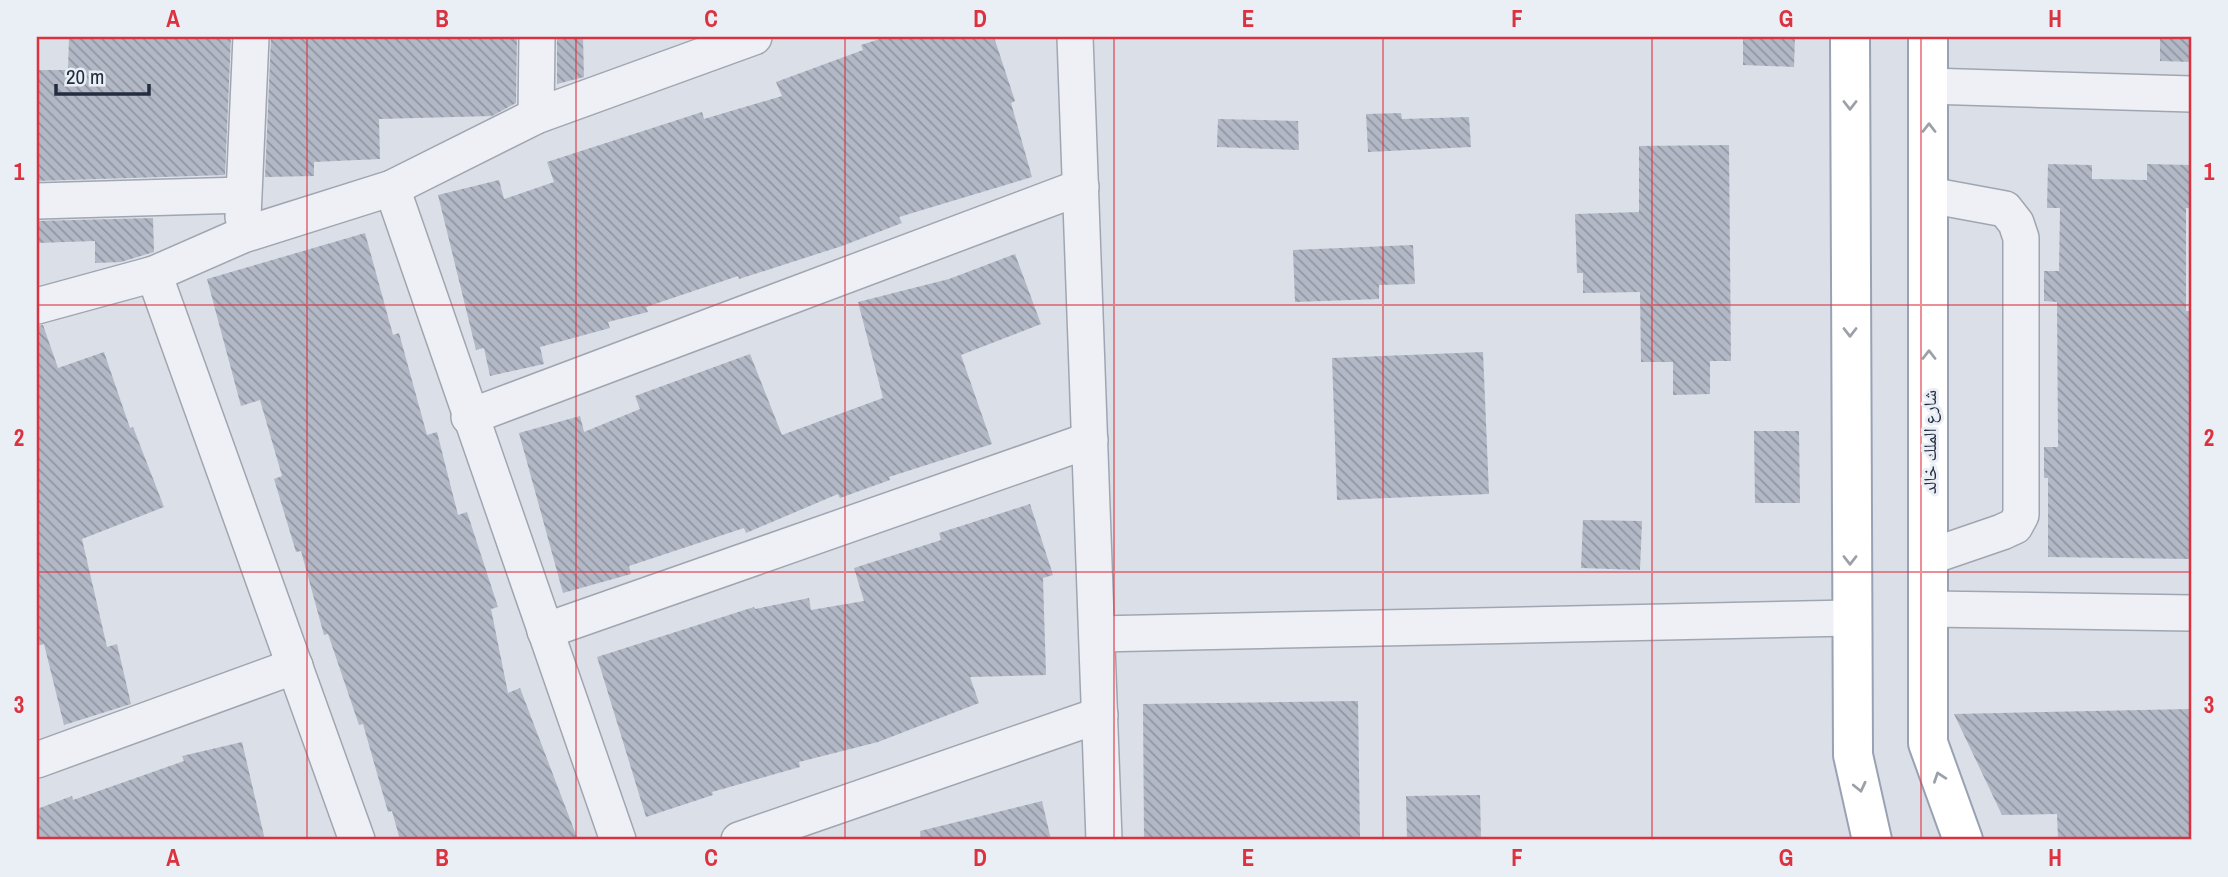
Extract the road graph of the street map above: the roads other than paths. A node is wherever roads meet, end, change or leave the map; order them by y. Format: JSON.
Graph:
{"nodes":[{"id":1,"x":251,"y":37,"type":"edge"},
{"id":2,"x":537,"y":37,"type":"edge"},
{"id":3,"x":754,"y":37,"type":"edge"},
{"id":4,"x":1075,"y":37,"type":"edge"},
{"id":5,"x":1850,"y":37,"type":"edge"},
{"id":6,"x":1928,"y":37,"type":"edge"},
{"id":7,"x":1928,"y":86,"type":"junction"},
{"id":8,"x":2191,"y":94,"type":"edge"},
{"id":9,"x":536,"y":116,"type":"junction"},
{"id":10,"x":392,"y":187,"type":"junction"},
{"id":11,"x":1081,"y":187,"type":"junction"},
{"id":12,"x":243,"y":195,"type":"junction"},
{"id":13,"x":1929,"y":195,"type":"junction"},
{"id":14,"x":37,"y":201,"type":"edge"},
{"id":15,"x":243,"y":234,"type":"junction"},
{"id":16,"x":154,"y":274,"type":"junction"},
{"id":17,"x":37,"y":306,"type":"edge"},
{"id":18,"x":469,"y":417,"type":"junction"},
{"id":19,"x":1090,"y":440,"type":"junction"},
{"id":20,"x":1928,"y":557,"type":"junction"},
{"id":21,"x":1928,"y":609,"type":"junction"},
{"id":22,"x":2191,"y":613,"type":"edge"},
{"id":23,"x":1850,"y":618,"type":"junction"},
{"id":24,"x":545,"y":631,"type":"junction"},
{"id":25,"x":1097,"y":634,"type":"junction"},
{"id":26,"x":295,"y":666,"type":"junction"},
{"id":27,"x":1100,"y":715,"type":"junction"},
{"id":28,"x":37,"y":760,"type":"edge"},
{"id":29,"x":357,"y":840,"type":"edge"},
{"id":30,"x":618,"y":840,"type":"edge"},
{"id":31,"x":740,"y":840,"type":"edge"},
{"id":32,"x":1104,"y":840,"type":"edge"},
{"id":33,"x":1872,"y":840,"type":"edge"},
{"id":34,"x":1963,"y":840,"type":"edge"}],
"edges":[{"from":1,"to":12,"type":"street"},
{"from":2,"to":9,"type":"street"},
{"from":3,"to":9,"type":"street"},
{"from":4,"to":11,"type":"street"},
{"from":5,"to":23,"type":"main road","one_way":true},
{"from":6,"to":7,"type":"main road","name":"شارع الملك خالد"},
{"from":7,"to":8,"type":"street"},
{"from":13,"to":7,"type":"main road","name":"شارع الملك خالد","one_way":true},
{"from":9,"to":10,"type":"street"},
{"from":10,"to":15,"type":"street"},
{"from":10,"to":18,"type":"street"},
{"from":11,"to":18,"type":"street"},
{"from":11,"to":19,"type":"street"},
{"from":12,"to":14,"type":"street"},
{"from":12,"to":15,"type":"street"},
{"from":20,"to":13,"type":"main road","name":"شارع الملك خالد","one_way":true},
{"from":13,"to":20,"type":"street"},
{"from":15,"to":16,"type":"street"},
{"from":16,"to":17,"type":"street"},
{"from":16,"to":26,"type":"street"},
{"from":18,"to":24,"type":"street"},
{"from":19,"to":24,"type":"street"},
{"from":19,"to":25,"type":"street"},
{"from":20,"to":21,"type":"main road","name":"شارع الملك خالد"},
{"from":21,"to":22,"type":"street"},
{"from":34,"to":21,"type":"main road","name":"شارع الملك خالد","one_way":true},
{"from":23,"to":25,"type":"street"},
{"from":23,"to":33,"type":"main road","one_way":true},
{"from":24,"to":30,"type":"street"},
{"from":25,"to":27,"type":"street"},
{"from":26,"to":28,"type":"street"},
{"from":26,"to":29,"type":"street"},
{"from":27,"to":31,"type":"street"},
{"from":27,"to":32,"type":"street"}]}
